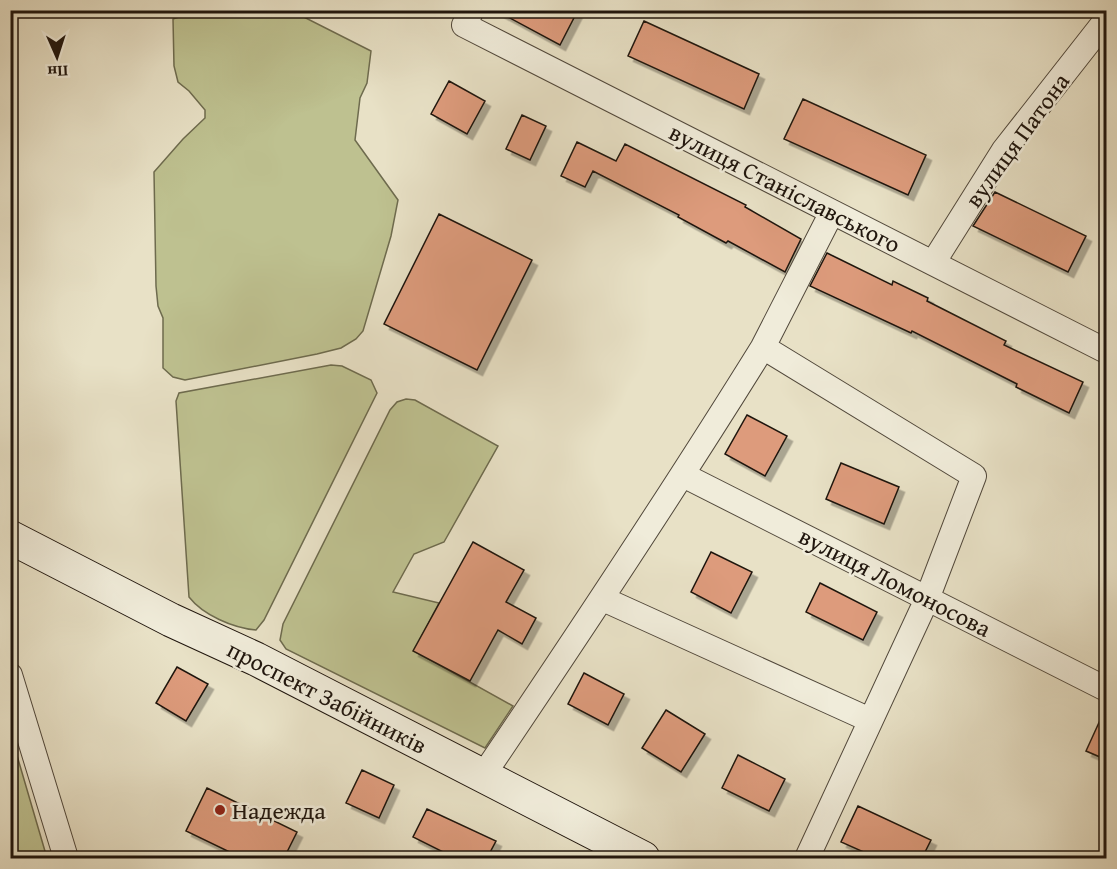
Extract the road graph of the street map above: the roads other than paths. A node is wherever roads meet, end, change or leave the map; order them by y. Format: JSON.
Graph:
{"nodes":[{"id":1,"x":468,"y":18,"type":"edge"},
{"id":2,"x":1107,"y":20,"type":"edge"},
{"id":3,"x":832,"y":212,"type":"junction"},
{"id":4,"x":933,"y":263,"type":"junction"},
{"id":5,"x":763,"y":347,"type":"junction"},
{"id":6,"x":1107,"y":351,"type":"edge"},
{"id":7,"x":683,"y":475,"type":"junction"},
{"id":8,"x":10,"y":537,"type":"edge"},
{"id":9,"x":603,"y":599,"type":"junction"},
{"id":10,"x":927,"y":599,"type":"junction"},
{"id":11,"x":10,"y":675,"type":"edge"},
{"id":12,"x":1107,"y":689,"type":"edge"},
{"id":13,"x":870,"y":720,"type":"junction"},
{"id":14,"x":482,"y":777,"type":"junction"},
{"id":15,"x":66,"y":858,"type":"edge"},
{"id":16,"x":643,"y":858,"type":"edge"},
{"id":17,"x":807,"y":858,"type":"edge"}],
"edges":[{"from":1,"to":3,"type":"street","name":"вулиця Станіславського"},
{"from":2,"to":4,"type":"street","name":"вулиця Патона"},
{"from":3,"to":4,"type":"street","name":"вулиця Станіславського"},
{"from":3,"to":5,"type":"street"},
{"from":4,"to":6,"type":"street","name":"вулиця Станіславського"},
{"from":5,"to":7,"type":"street"},
{"from":5,"to":10,"type":"street"},
{"from":7,"to":9,"type":"street"},
{"from":7,"to":10,"type":"street","name":"вулиця Ломоносова"},
{"from":8,"to":14,"type":"main road","name":"проспект Забійників"},
{"from":9,"to":13,"type":"street"},
{"from":9,"to":14,"type":"street"},
{"from":10,"to":12,"type":"street","name":"вулиця Ломоносова"},
{"from":10,"to":13,"type":"street"},
{"from":11,"to":15,"type":"street"},
{"from":13,"to":17,"type":"street"},
{"from":14,"to":16,"type":"main road","name":"проспект Забійників"}]}
